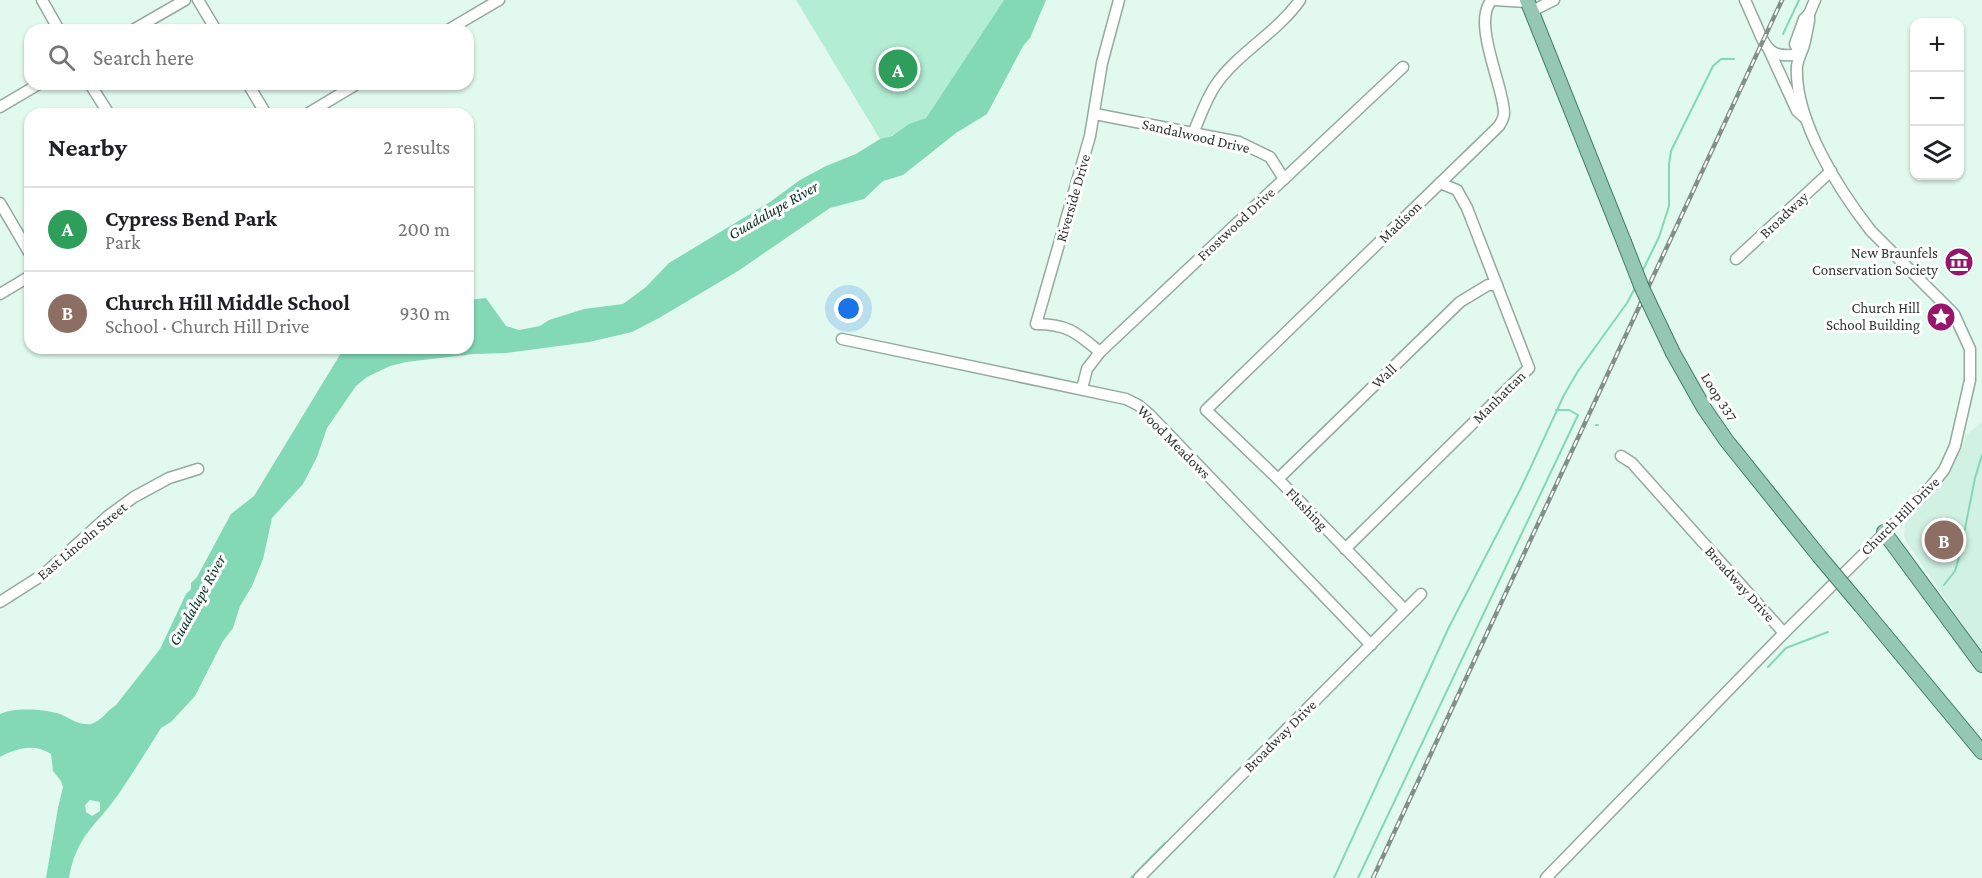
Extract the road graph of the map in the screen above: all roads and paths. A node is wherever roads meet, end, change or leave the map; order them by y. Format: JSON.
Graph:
{"nodes":[{"id":1,"x":42,"y":0,"type":"edge"},
{"id":2,"x":184,"y":0,"type":"edge"},
{"id":3,"x":198,"y":0,"type":"edge"},
{"id":4,"x":499,"y":0,"type":"edge"},
{"id":5,"x":1119,"y":0,"type":"edge"},
{"id":6,"x":1300,"y":0,"type":"edge"},
{"id":7,"x":1493,"y":0,"type":"edge"},
{"id":8,"x":1554,"y":0,"type":"edge"},
{"id":9,"x":1745,"y":0,"type":"edge"},
{"id":10,"x":1751,"y":0,"type":"edge"},
{"id":11,"x":1815,"y":0,"type":"edge"},
{"id":12,"x":1529,"y":4,"type":"edge"},
{"id":13,"x":56,"y":24,"type":"edge"},
{"id":14,"x":143,"y":24,"type":"edge"},
{"id":15,"x":212,"y":24,"type":"edge"},
{"id":16,"x":458,"y":24,"type":"edge"},
{"id":17,"x":1769,"y":50,"type":"junction"},
{"id":18,"x":1800,"y":54,"type":"junction"},
{"id":19,"x":1403,"y":67,"type":"dead end"},
{"id":20,"x":29,"y":90,"type":"edge"},
{"id":21,"x":94,"y":90,"type":"edge"},
{"id":22,"x":252,"y":90,"type":"edge"},
{"id":23,"x":347,"y":90,"type":"edge"},
{"id":24,"x":0,"y":107,"type":"edge"},
{"id":25,"x":105,"y":108,"type":"edge"},
{"id":26,"x":262,"y":108,"type":"edge"},
{"id":27,"x":317,"y":108,"type":"edge"},
{"id":28,"x":1095,"y":114,"type":"junction"},
{"id":29,"x":1806,"y":119,"type":"junction"},
{"id":30,"x":1193,"y":133,"type":"junction"},
{"id":31,"x":1832,"y":171,"type":"junction"},
{"id":32,"x":1284,"y":179,"type":"junction"},
{"id":33,"x":1440,"y":183,"type":"junction"},
{"id":34,"x":0,"y":203,"type":"edge"},
{"id":35,"x":24,"y":244,"type":"edge"},
{"id":36,"x":1736,"y":259,"type":"dead end"},
{"id":37,"x":24,"y":280,"type":"edge"},
{"id":38,"x":1497,"y":285,"type":"junction"},
{"id":39,"x":0,"y":294,"type":"edge"},
{"id":40,"x":842,"y":339,"type":"dead end"},
{"id":41,"x":1100,"y":352,"type":"junction"},
{"id":42,"x":1082,"y":389,"type":"junction"},
{"id":43,"x":1206,"y":410,"type":"joint"},
{"id":44,"x":1621,"y":456,"type":"dead end"},
{"id":45,"x":198,"y":469,"type":"dead end"},
{"id":46,"x":1278,"y":479,"type":"junction"},
{"id":47,"x":1884,"y":532,"type":"junction"},
{"id":48,"x":1345,"y":549,"type":"junction"},
{"id":49,"x":1421,"y":594,"type":"dead end"},
{"id":50,"x":0,"y":602,"type":"edge"},
{"id":51,"x":1405,"y":610,"type":"junction"},
{"id":52,"x":1784,"y":633,"type":"junction"},
{"id":53,"x":1371,"y":645,"type":"junction"},
{"id":54,"x":1982,"y":665,"type":"edge"},
{"id":55,"x":1982,"y":752,"type":"edge"},
{"id":56,"x":1139,"y":878,"type":"edge"},
{"id":57,"x":1546,"y":878,"type":"edge"}],
"edges":[{"from":1,"to":13,"type":"street"},
{"from":2,"to":14,"type":"street"},
{"from":3,"to":15,"type":"street"},
{"from":4,"to":16,"type":"street"},
{"from":5,"to":28,"type":"street","name":"Riverside Drive"},
{"from":6,"to":30,"type":"street"},
{"from":7,"to":12,"type":"street","name":"Madison"},
{"from":7,"to":33,"type":"street","name":"Madison"},
{"from":8,"to":12,"type":"street"},
{"from":9,"to":17,"type":"street"},
{"from":10,"to":18,"type":"street"},
{"from":11,"to":18,"type":"street","name":"Church Hill Drive"},
{"from":12,"to":55,"type":"main road","name":"Loop 337","bridge":true},
{"from":17,"to":18,"type":"street"},
{"from":17,"to":29,"type":"street"},
{"from":18,"to":29,"type":"street","name":"Church Hill Drive"},
{"from":19,"to":32,"type":"street","name":"Frostwood Drive"},
{"from":20,"to":24,"type":"street"},
{"from":21,"to":25,"type":"street"},
{"from":22,"to":26,"type":"street"},
{"from":23,"to":27,"type":"street"},
{"from":28,"to":30,"type":"street","name":"Sandalwood Drive"},
{"from":28,"to":41,"type":"street","name":"Riverside Drive"},
{"from":29,"to":31,"type":"street","name":"Church Hill Drive"},
{"from":30,"to":32,"type":"street","name":"Sandalwood Drive"},
{"from":31,"to":36,"type":"street","name":"Broadway"},
{"from":31,"to":47,"type":"street","name":"Church Hill Drive"},
{"from":32,"to":41,"type":"street","name":"Frostwood Drive"},
{"from":33,"to":38,"type":"street","name":"Manhattan"},
{"from":33,"to":43,"type":"street","name":"Madison"},
{"from":34,"to":35,"type":"street"},
{"from":37,"to":39,"type":"street"},
{"from":38,"to":46,"type":"street","name":"Wall"},
{"from":38,"to":48,"type":"street","name":"Manhattan"},
{"from":40,"to":42,"type":"street","name":"Wood Meadows"},
{"from":41,"to":42,"type":"street","name":"Frostwood Drive"},
{"from":42,"to":53,"type":"street","name":"Wood Meadows"},
{"from":43,"to":46,"type":"street","name":"Flushing"},
{"from":44,"to":52,"type":"street","name":"Broadway Drive"},
{"from":45,"to":50,"type":"street","name":"East Lincoln Street"},
{"from":46,"to":48,"type":"street","name":"Flushing"},
{"from":47,"to":52,"type":"street","name":"Church Hill Drive"},
{"from":47,"to":54,"type":"main road"},
{"from":48,"to":51,"type":"street","name":"Flushing"},
{"from":49,"to":51,"type":"street","name":"Broadway Drive"},
{"from":51,"to":53,"type":"street","name":"Broadway Drive"},
{"from":52,"to":57,"type":"street","name":"Church Hill Drive"},
{"from":53,"to":56,"type":"street","name":"Broadway Drive"}]}
